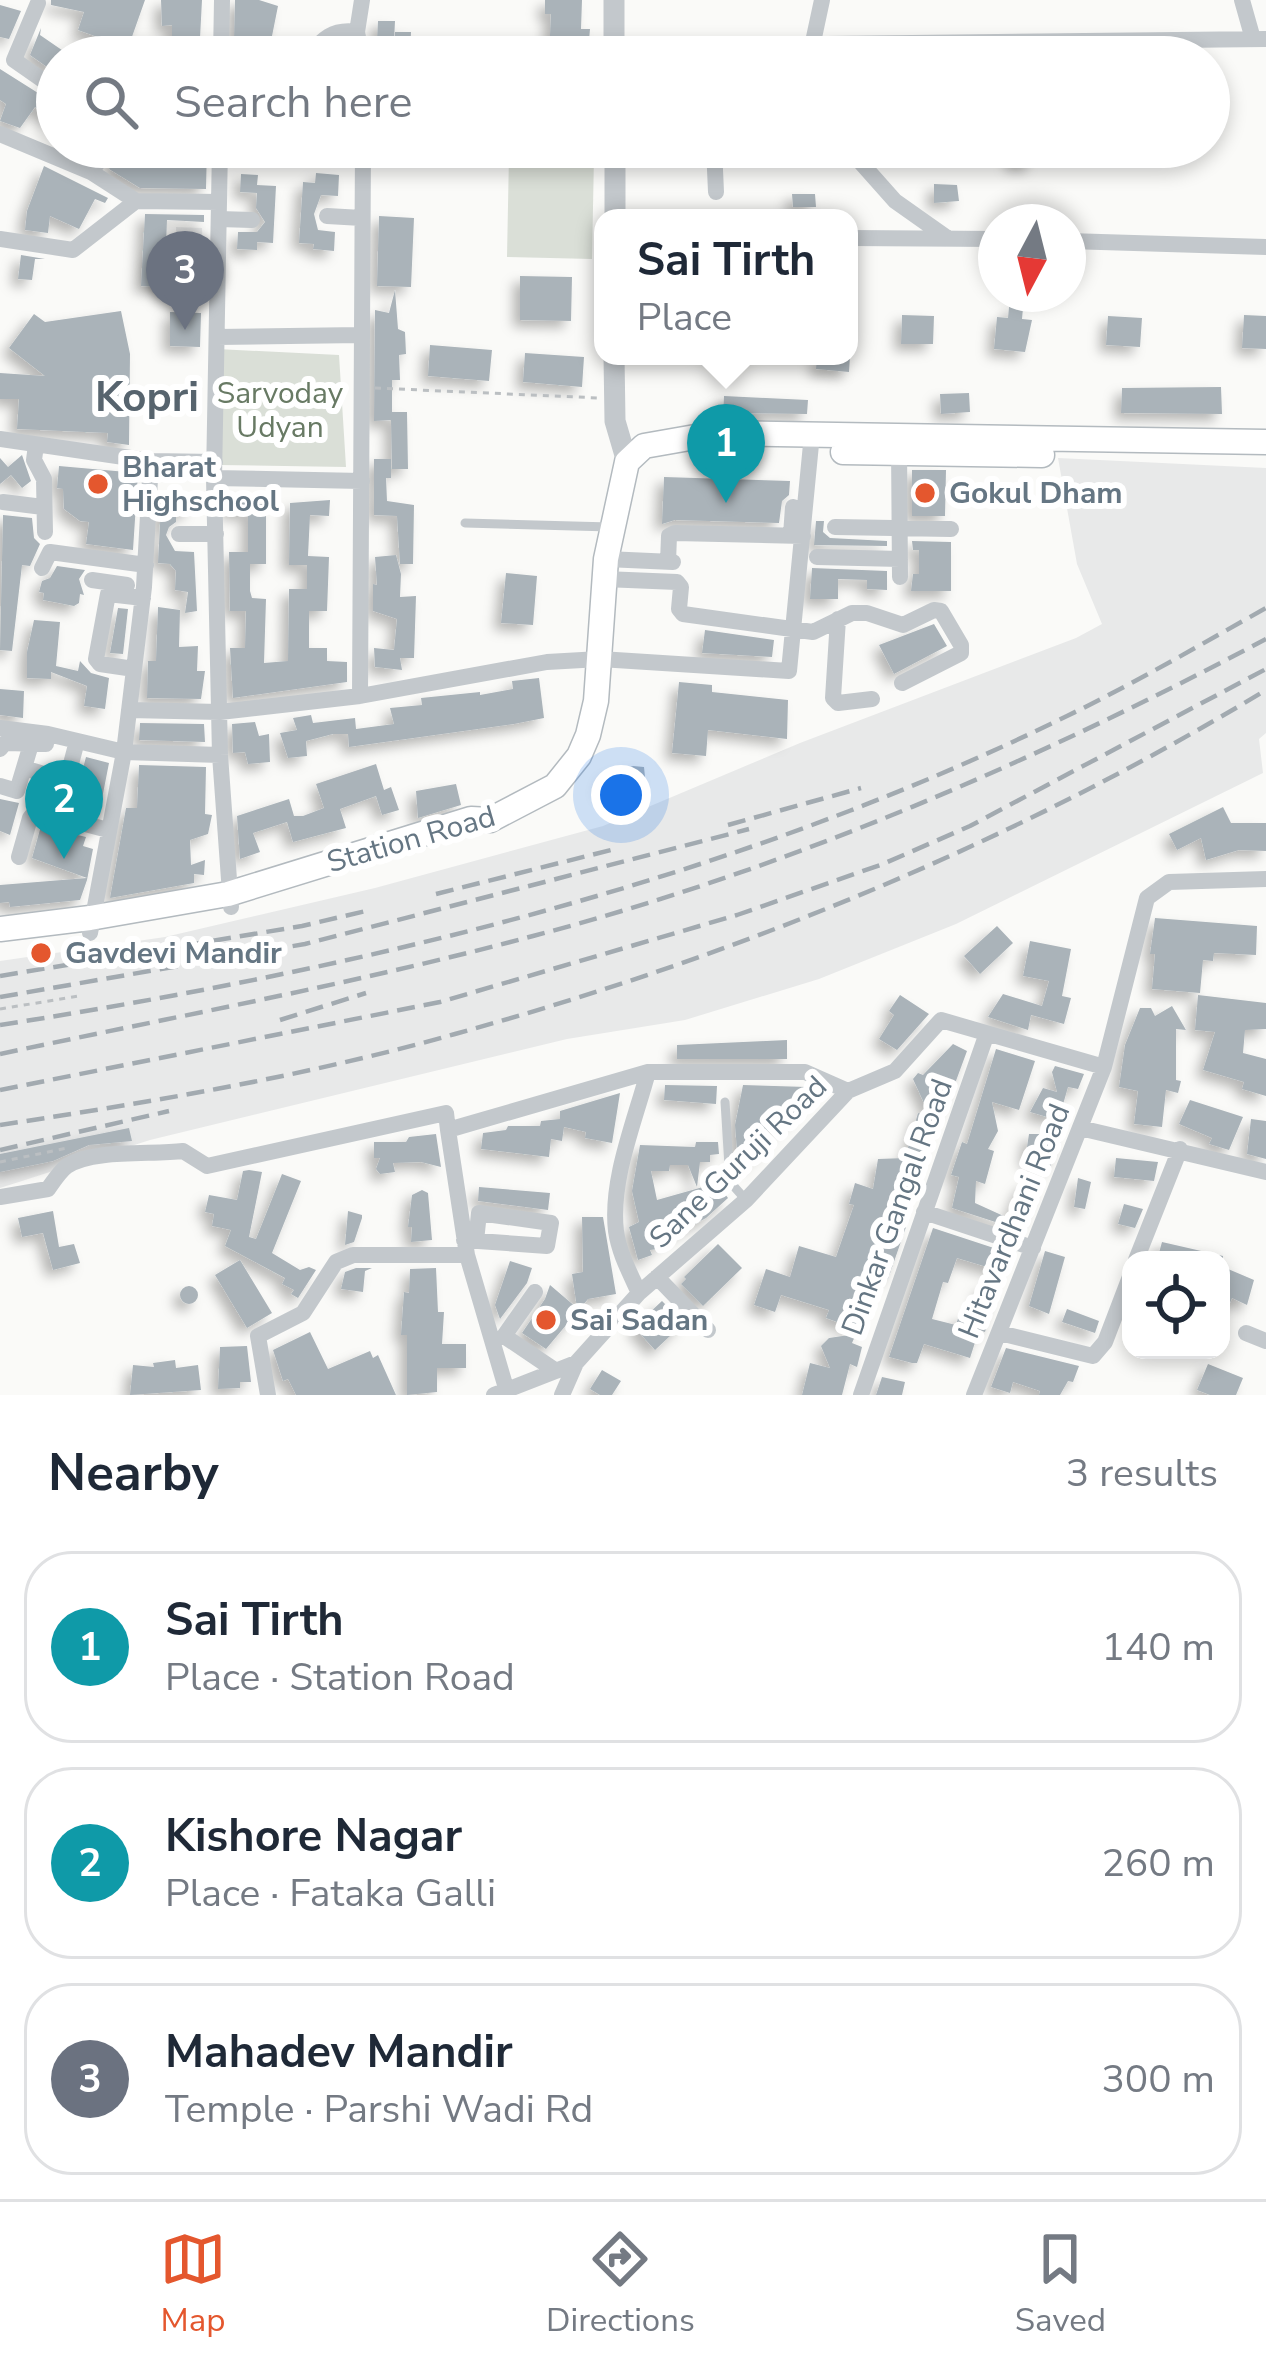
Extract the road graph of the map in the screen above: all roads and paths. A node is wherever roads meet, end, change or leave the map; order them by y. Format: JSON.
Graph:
{"nodes":[{"id":1,"x":222,"y":0,"type":"edge"},
{"id":2,"x":362,"y":0,"type":"edge"},
{"id":3,"x":614,"y":0,"type":"edge"},
{"id":4,"x":822,"y":0,"type":"edge"},
{"id":5,"x":1242,"y":0,"type":"edge"},
{"id":6,"x":38,"y":3,"type":"dead end"},
{"id":7,"x":357,"y":32,"type":"junction"},
{"id":8,"x":221,"y":36,"type":"edge"},
{"id":9,"x":327,"y":36,"type":"edge"},
{"id":10,"x":358,"y":36,"type":"edge"},
{"id":11,"x":614,"y":36,"type":"edge"},
{"id":12,"x":816,"y":36,"type":"edge"},
{"id":13,"x":1260,"y":39,"type":"edge"},
{"id":14,"x":1230,"y":40,"type":"edge"},
{"id":15,"x":36,"y":75,"type":"edge"},
{"id":16,"x":0,"y":134,"type":"edge"},
{"id":17,"x":36,"y":149,"type":"edge"},
{"id":18,"x":81,"y":168,"type":"edge"},
{"id":19,"x":94,"y":168,"type":"edge"},
{"id":20,"x":221,"y":168,"type":"edge"},
{"id":21,"x":363,"y":168,"type":"edge"},
{"id":22,"x":615,"y":168,"type":"edge"},
{"id":23,"x":715,"y":168,"type":"edge"},
{"id":24,"x":866,"y":168,"type":"edge"},
{"id":25,"x":91,"y":172,"type":"junction"},
{"id":26,"x":716,"y":192,"type":"dead end"},
{"id":27,"x":136,"y":201,"type":"junction"},
{"id":28,"x":615,"y":209,"type":"edge"},
{"id":29,"x":219,"y":211,"type":"junction"},
{"id":30,"x":327,"y":216,"type":"dead end"},
{"id":31,"x":362,"y":218,"type":"junction"},
{"id":32,"x":252,"y":220,"type":"dead end"},
{"id":33,"x":947,"y":237,"type":"junction"},
{"id":34,"x":858,"y":238,"type":"edge"},
{"id":35,"x":978,"y":238,"type":"edge"},
{"id":36,"x":0,"y":239,"type":"edge"},
{"id":37,"x":1086,"y":242,"type":"edge"},
{"id":38,"x":1266,"y":247,"type":"edge"},
{"id":39,"x":360,"y":335,"type":"junction"},
{"id":40,"x":217,"y":337,"type":"junction"},
{"id":41,"x":614,"y":365,"type":"edge"},
{"id":42,"x":361,"y":387,"type":"junction"},
{"id":43,"x":614,"y":398,"type":"junction"},
{"id":44,"x":0,"y":440,"type":"edge"},
{"id":45,"x":812,"y":442,"type":"junction"},
{"id":46,"x":911,"y":445,"type":"junction"},
{"id":47,"x":42,"y":446,"type":"junction"},
{"id":48,"x":1260,"y":451,"type":"edge"},
{"id":49,"x":151,"y":461,"type":"junction"},
{"id":50,"x":627,"y":461,"type":"junction"},
{"id":51,"x":214,"y":470,"type":"junction"},
{"id":52,"x":362,"y":481,"type":"junction"},
{"id":53,"x":56,"y":485,"type":"dead end"},
{"id":54,"x":3,"y":502,"type":"edge"},
{"id":55,"x":43,"y":506,"type":"junction"},
{"id":56,"x":793,"y":507,"type":"dead end"},
{"id":57,"x":464,"y":523,"type":"dead end"},
{"id":58,"x":611,"y":527,"type":"junction"},
{"id":59,"x":835,"y":527,"type":"dead end"},
{"id":60,"x":899,"y":528,"type":"junction"},
{"id":61,"x":951,"y":529,"type":"dead end"},
{"id":62,"x":46,"y":532,"type":"dead end"},
{"id":63,"x":179,"y":534,"type":"dead end"},
{"id":64,"x":216,"y":534,"type":"junction"},
{"id":65,"x":797,"y":536,"type":"junction"},
{"id":66,"x":85,"y":548,"type":"dead end"},
{"id":67,"x":817,"y":557,"type":"dead end"},
{"id":68,"x":146,"y":561,"type":"junction"},
{"id":69,"x":42,"y":568,"type":"dead end"},
{"id":70,"x":605,"y":569,"type":"junction"},
{"id":71,"x":92,"y":580,"type":"dead end"},
{"id":72,"x":144,"y":593,"type":"junction"},
{"id":73,"x":838,"y":619,"type":"junction"},
{"id":74,"x":795,"y":630,"type":"junction"},
{"id":75,"x":600,"y":659,"type":"junction"},
{"id":76,"x":92,"y":670,"type":"dead end"},
{"id":77,"x":134,"y":674,"type":"junction"},
{"id":78,"x":902,"y":683,"type":"dead end"},
{"id":79,"x":360,"y":696,"type":"junction"},
{"id":80,"x":872,"y":699,"type":"dead end"},
{"id":81,"x":129,"y":710,"type":"junction"},
{"id":82,"x":220,"y":712,"type":"junction"},
{"id":83,"x":0,"y":728,"type":"edge"},
{"id":84,"x":32,"y":741,"type":"junction"},
{"id":85,"x":76,"y":746,"type":"junction"},
{"id":86,"x":0,"y":749,"type":"edge"},
{"id":87,"x":220,"y":755,"type":"junction"},
{"id":88,"x":123,"y":758,"type":"junction"},
{"id":89,"x":24,"y":768,"type":"junction"},
{"id":90,"x":66,"y":781,"type":"junction"},
{"id":91,"x":0,"y":786,"type":"edge"},
{"id":92,"x":86,"y":787,"type":"dead end"},
{"id":93,"x":61,"y":802,"type":"dead end"},
{"id":94,"x":108,"y":830,"type":"junction"},
{"id":95,"x":19,"y":857,"type":"dead end"},
{"id":96,"x":1266,"y":880,"type":"edge"},
{"id":97,"x":230,"y":900,"type":"junction"},
{"id":98,"x":90,"y":926,"type":"junction"},
{"id":99,"x":18,"y":932,"type":"edge"},
{"id":100,"x":0,"y":946,"type":"edge"},
{"id":101,"x":79,"y":996,"type":"dead end"},
{"id":102,"x":0,"y":1009,"type":"edge"},
{"id":103,"x":986,"y":1036,"type":"junction"},
{"id":104,"x":1104,"y":1067,"type":"junction"},
{"id":105,"x":647,"y":1072,"type":"junction"},
{"id":106,"x":848,"y":1091,"type":"junction"},
{"id":107,"x":724,"y":1102,"type":"dead end"},
{"id":108,"x":1080,"y":1128,"type":"junction"},
{"id":109,"x":448,"y":1130,"type":"junction"},
{"id":110,"x":85,"y":1144,"type":"dead end"},
{"id":111,"x":1180,"y":1149,"type":"junction"},
{"id":112,"x":0,"y":1162,"type":"edge"},
{"id":113,"x":1266,"y":1172,"type":"edge"},
{"id":114,"x":0,"y":1197,"type":"edge"},
{"id":115,"x":746,"y":1200,"type":"junction"},
{"id":116,"x":923,"y":1212,"type":"junction"},
{"id":117,"x":469,"y":1245,"type":"junction"},
{"id":118,"x":1033,"y":1248,"type":"junction"},
{"id":119,"x":1140,"y":1251,"type":"edge"},
{"id":120,"x":657,"y":1277,"type":"junction"},
{"id":121,"x":535,"y":1292,"type":"dead end"},
{"id":122,"x":639,"y":1293,"type":"junction"},
{"id":123,"x":1122,"y":1298,"type":"edge"},
{"id":124,"x":707,"y":1330,"type":"dead end"},
{"id":125,"x":1000,"y":1333,"type":"junction"},
{"id":126,"x":1246,"y":1333,"type":"dead end"},
{"id":127,"x":1266,"y":1341,"type":"edge"},
{"id":128,"x":577,"y":1363,"type":"junction"},
{"id":129,"x":556,"y":1371,"type":"junction"},
{"id":130,"x":500,"y":1392,"type":"edge"},
{"id":131,"x":268,"y":1395,"type":"edge"},
{"id":132,"x":562,"y":1395,"type":"edge"},
{"id":133,"x":861,"y":1395,"type":"edge"},
{"id":134,"x":974,"y":1395,"type":"edge"}],
"edges":[{"from":1,"to":8,"type":"street"},
{"from":2,"to":7,"type":"street"},
{"from":3,"to":11,"type":"street"},
{"from":4,"to":12,"type":"street"},
{"from":5,"to":13,"type":"street"},
{"from":6,"to":15,"type":"street"},
{"from":7,"to":9,"type":"street"},
{"from":7,"to":10,"type":"street"},
{"from":13,"to":14,"type":"street"},
{"from":16,"to":17,"type":"street"},
{"from":18,"to":25,"type":"street"},
{"from":19,"to":25,"type":"street"},
{"from":20,"to":29,"type":"street"},
{"from":21,"to":31,"type":"street"},
{"from":22,"to":28,"type":"street"},
{"from":23,"to":26,"type":"street"},
{"from":24,"to":33,"type":"street"},
{"from":25,"to":27,"type":"street"},
{"from":27,"to":29,"type":"street"},
{"from":27,"to":36,"type":"street"},
{"from":29,"to":32,"type":"street"},
{"from":29,"to":40,"type":"street"},
{"from":30,"to":31,"type":"street"},
{"from":31,"to":39,"type":"street"},
{"from":33,"to":34,"type":"street"},
{"from":33,"to":35,"type":"street"},
{"from":37,"to":38,"type":"street"},
{"from":39,"to":40,"type":"street"},
{"from":39,"to":42,"type":"street"},
{"from":40,"to":51,"type":"street"},
{"from":41,"to":43,"type":"street"},
{"from":42,"to":43,"type":"path"},
{"from":42,"to":52,"type":"street"},
{"from":43,"to":50,"type":"street"},
{"from":44,"to":47,"type":"street"},
{"from":45,"to":46,"type":"main road"},
{"from":45,"to":50,"type":"main road"},
{"from":45,"to":65,"type":"street"},
{"from":46,"to":48,"type":"main road"},
{"from":46,"to":60,"type":"street"},
{"from":47,"to":49,"type":"street"},
{"from":47,"to":53,"type":"street"},
{"from":47,"to":55,"type":"street"},
{"from":49,"to":51,"type":"street"},
{"from":49,"to":68,"type":"street"},
{"from":50,"to":58,"type":"main road","name":"Station Road"},
{"from":51,"to":52,"type":"street"},
{"from":51,"to":64,"type":"street"},
{"from":52,"to":79,"type":"street"},
{"from":54,"to":55,"type":"street"},
{"from":55,"to":62,"type":"street"},
{"from":56,"to":65,"type":"street"},
{"from":57,"to":58,"type":"lane"},
{"from":58,"to":70,"type":"main road","name":"Station Road"},
{"from":59,"to":60,"type":"street"},
{"from":60,"to":61,"type":"street"},
{"from":60,"to":67,"type":"street"},
{"from":63,"to":64,"type":"street"},
{"from":64,"to":82,"type":"street"},
{"from":65,"to":70,"type":"street"},
{"from":65,"to":74,"type":"street"},
{"from":66,"to":68,"type":"street"},
{"from":68,"to":69,"type":"street"},
{"from":68,"to":72,"type":"street"},
{"from":70,"to":74,"type":"street"},
{"from":70,"to":75,"type":"main road","name":"Station Road"},
{"from":71,"to":72,"type":"street"},
{"from":72,"to":77,"type":"street"},
{"from":72,"to":77,"type":"street"},
{"from":73,"to":74,"type":"street"},
{"from":73,"to":78,"type":"street"},
{"from":73,"to":80,"type":"street"},
{"from":74,"to":75,"type":"street"},
{"from":75,"to":79,"type":"street"},
{"from":75,"to":97,"type":"main road","name":"Station Road"},
{"from":76,"to":77,"type":"street"},
{"from":77,"to":81,"type":"street"},
{"from":79,"to":82,"type":"street"},
{"from":81,"to":82,"type":"street"},
{"from":81,"to":88,"type":"street"},
{"from":82,"to":87,"type":"street"},
{"from":83,"to":85,"type":"street"},
{"from":84,"to":85,"type":"street"},
{"from":84,"to":86,"type":"street"},
{"from":84,"to":89,"type":"street"},
{"from":85,"to":88,"type":"street"},
{"from":85,"to":90,"type":"street"},
{"from":87,"to":88,"type":"street"},
{"from":87,"to":97,"type":"street"},
{"from":88,"to":94,"type":"street"},
{"from":89,"to":90,"type":"street"},
{"from":89,"to":91,"type":"street"},
{"from":90,"to":92,"type":"street"},
{"from":90,"to":93,"type":"street"},
{"from":94,"to":95,"type":"street"},
{"from":94,"to":98,"type":"street"},
{"from":96,"to":104,"type":"street","name":"Hitavardhani Road"},
{"from":97,"to":98,"type":"main road","name":"Station Road"},
{"from":98,"to":99,"type":"main road","name":"Station Road"},
{"from":99,"to":100,"type":"main road","name":"Station Road"},
{"from":101,"to":102,"type":"path"},
{"from":103,"to":104,"type":"street","name":"Sane Guruji Road"},
{"from":103,"to":106,"type":"street","name":"Sane Guruji Road"},
{"from":103,"to":116,"type":"street","name":"Dinkar Gangal Road"},
{"from":104,"to":108,"type":"street","name":"Hitavardhani Road"},
{"from":105,"to":106,"type":"street"},
{"from":105,"to":109,"type":"street"},
{"from":105,"to":122,"type":"street"},
{"from":106,"to":115,"type":"street","name":"Sane Guruji Road"},
{"from":107,"to":115,"type":"lane"},
{"from":108,"to":111,"type":"street"},
{"from":108,"to":118,"type":"street","name":"Hitavardhani Road"},
{"from":109,"to":114,"type":"street"},
{"from":109,"to":117,"type":"street"},
{"from":110,"to":112,"type":"path"},
{"from":111,"to":113,"type":"street"},
{"from":111,"to":119,"type":"street"},
{"from":115,"to":120,"type":"street","name":"Sane Guruji Road"},
{"from":116,"to":118,"type":"street"},
{"from":116,"to":133,"type":"street","name":"Dinkar Gangal Road"},
{"from":117,"to":130,"type":"street"},
{"from":117,"to":131,"type":"street"},
{"from":118,"to":125,"type":"street","name":"Hitavardhani Road"},
{"from":120,"to":122,"type":"street","name":"Sane Guruji Road"},
{"from":120,"to":124,"type":"street"},
{"from":121,"to":129,"type":"street"},
{"from":122,"to":128,"type":"street","name":"Sane Guruji Road"},
{"from":123,"to":125,"type":"street"},
{"from":125,"to":134,"type":"street","name":"Hitavardhani Road"},
{"from":126,"to":127,"type":"street"},
{"from":128,"to":129,"type":"street","name":"Sane Guruji Road"},
{"from":128,"to":132,"type":"street"},
{"from":129,"to":130,"type":"street","name":"Sane Guruji Road"}]}
